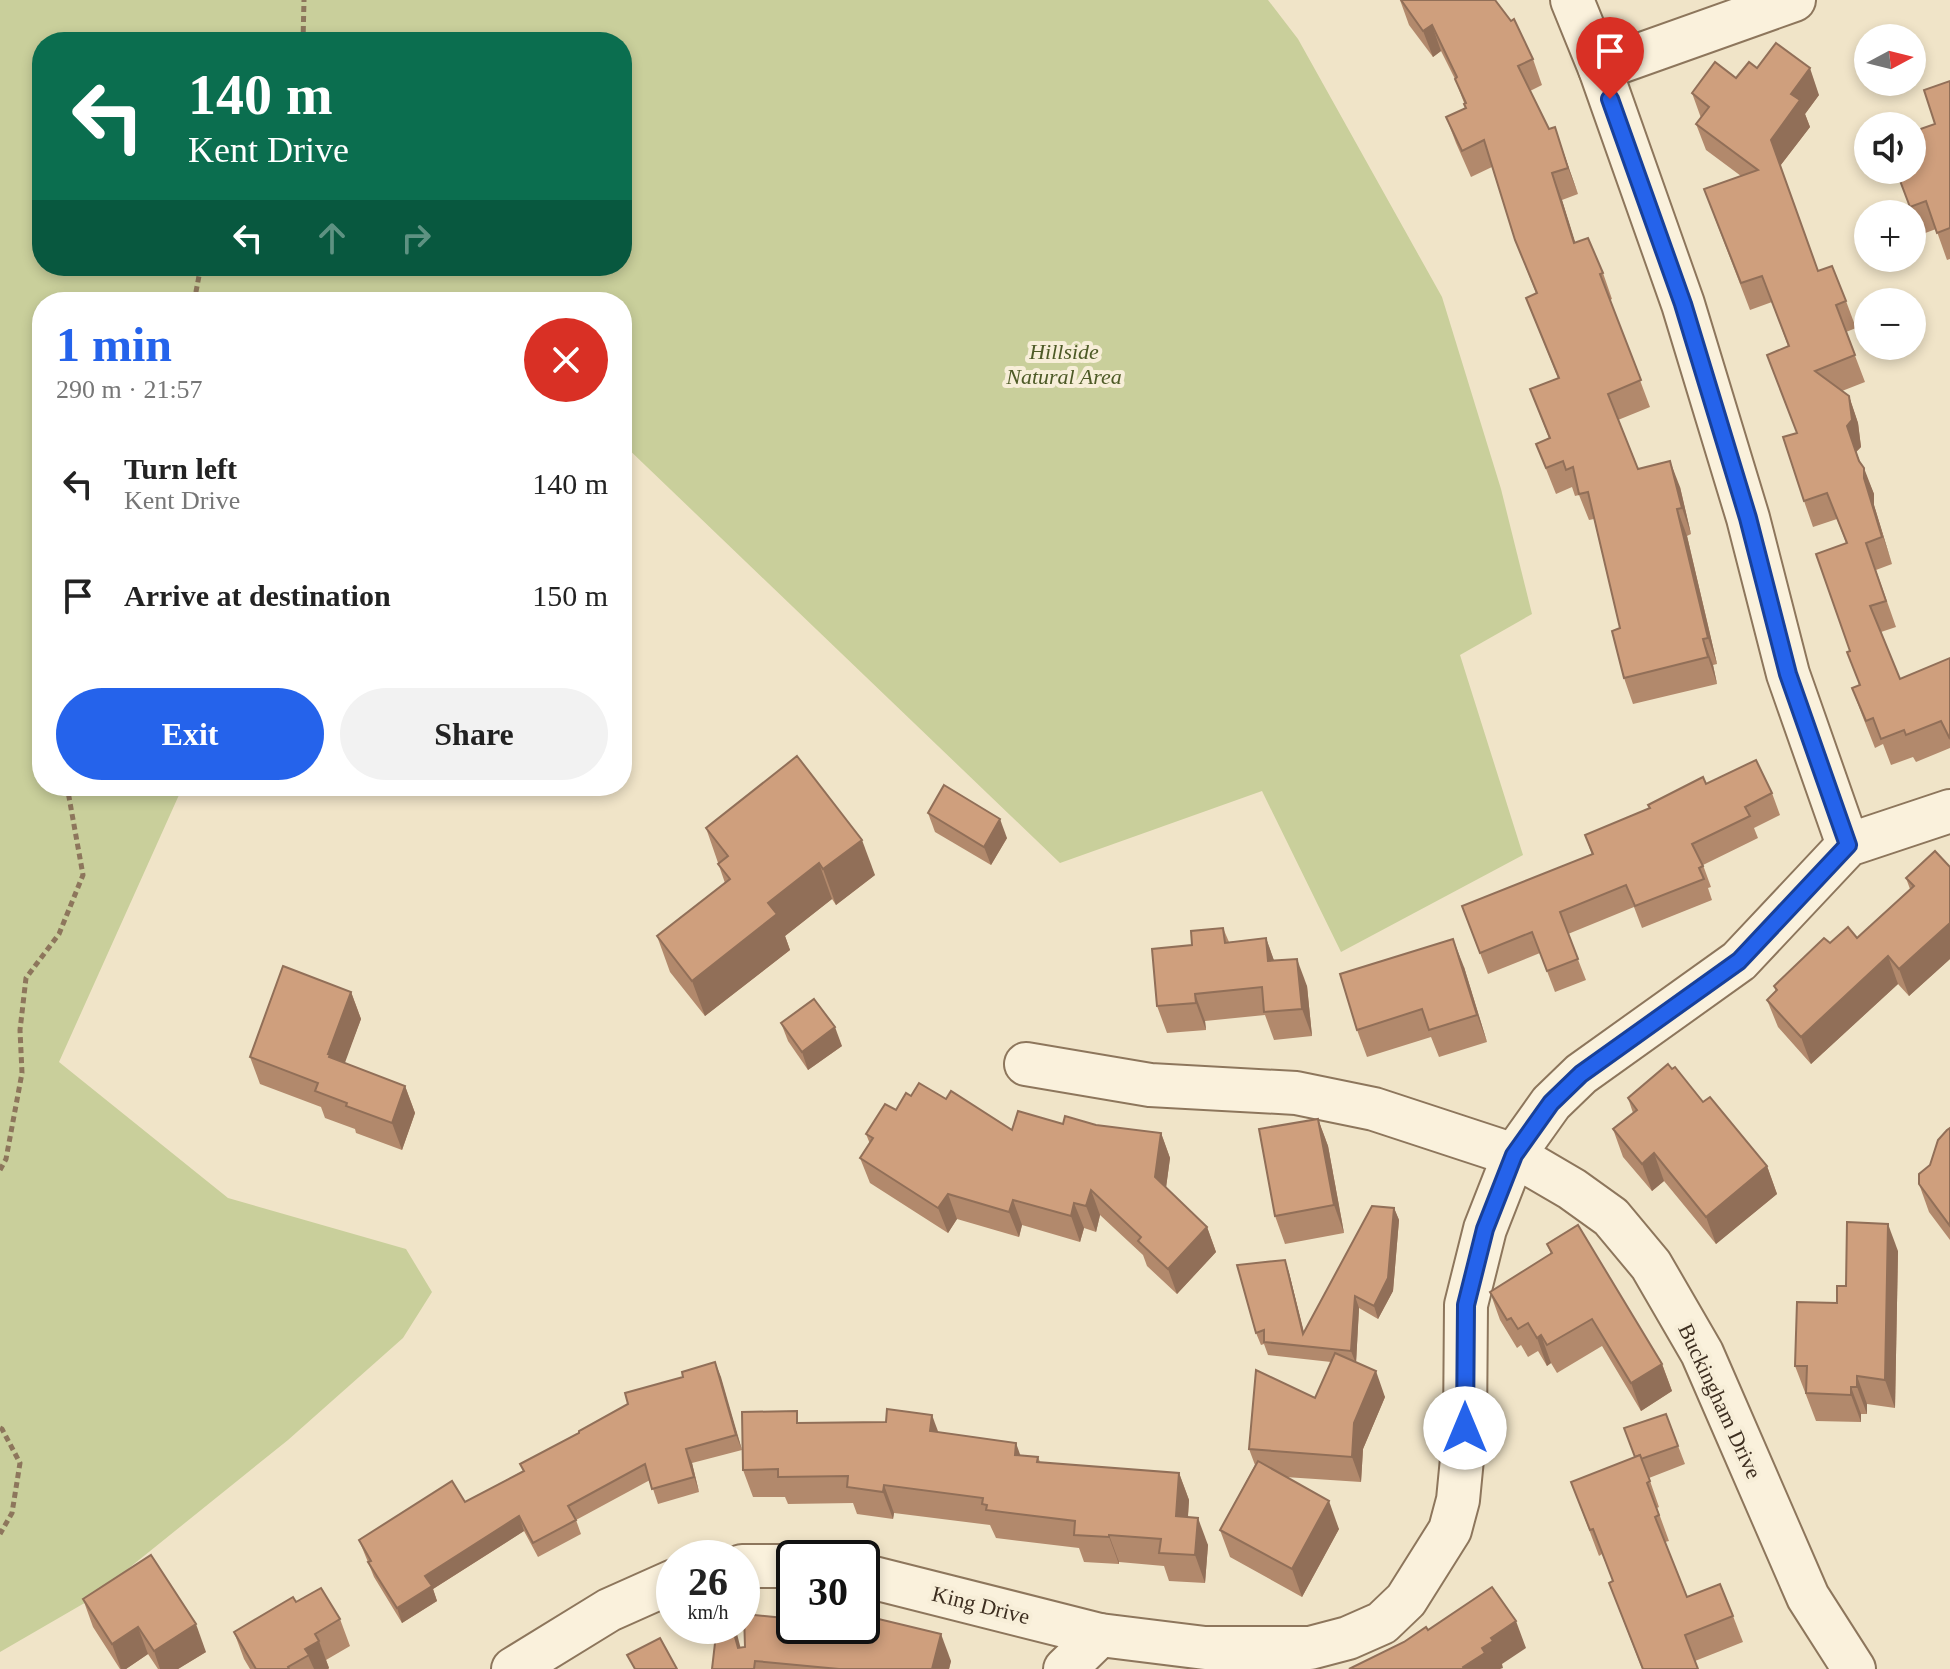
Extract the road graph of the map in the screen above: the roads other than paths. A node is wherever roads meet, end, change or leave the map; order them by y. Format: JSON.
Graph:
{"nodes":[{"id":1,"x":1572,"y":0,"type":"edge"},
{"id":2,"x":1794,"y":0,"type":"edge"},
{"id":3,"x":1600,"y":69,"type":"junction"},
{"id":4,"x":1950,"y":811,"type":"edge"},
{"id":5,"x":1848,"y":845,"type":"junction"},
{"id":6,"x":1026,"y":1064,"type":"dead end"},
{"id":7,"x":1514,"y":1155,"type":"junction"},
{"id":8,"x":880,"y":1580,"type":"edge"},
{"id":9,"x":656,"y":1589,"type":"edge"},
{"id":10,"x":1100,"y":1635,"type":"junction"},
{"id":11,"x":513,"y":1669,"type":"edge"},
{"id":12,"x":1065,"y":1669,"type":"edge"},
{"id":13,"x":1854,"y":1669,"type":"edge"}],
"edges":[{"from":1,"to":3,"type":"street"},
{"from":2,"to":3,"type":"street"},
{"from":3,"to":5,"type":"street"},
{"from":4,"to":5,"type":"street"},
{"from":5,"to":7,"type":"street","name":"King Drive"},
{"from":6,"to":7,"type":"street","name":"Buckingham Drive"},
{"from":7,"to":10,"type":"street","name":"King Drive"},
{"from":7,"to":13,"type":"street","name":"Buckingham Drive"},
{"from":8,"to":10,"type":"street","name":"King Drive"},
{"from":9,"to":11,"type":"street"},
{"from":10,"to":12,"type":"street"}]}
